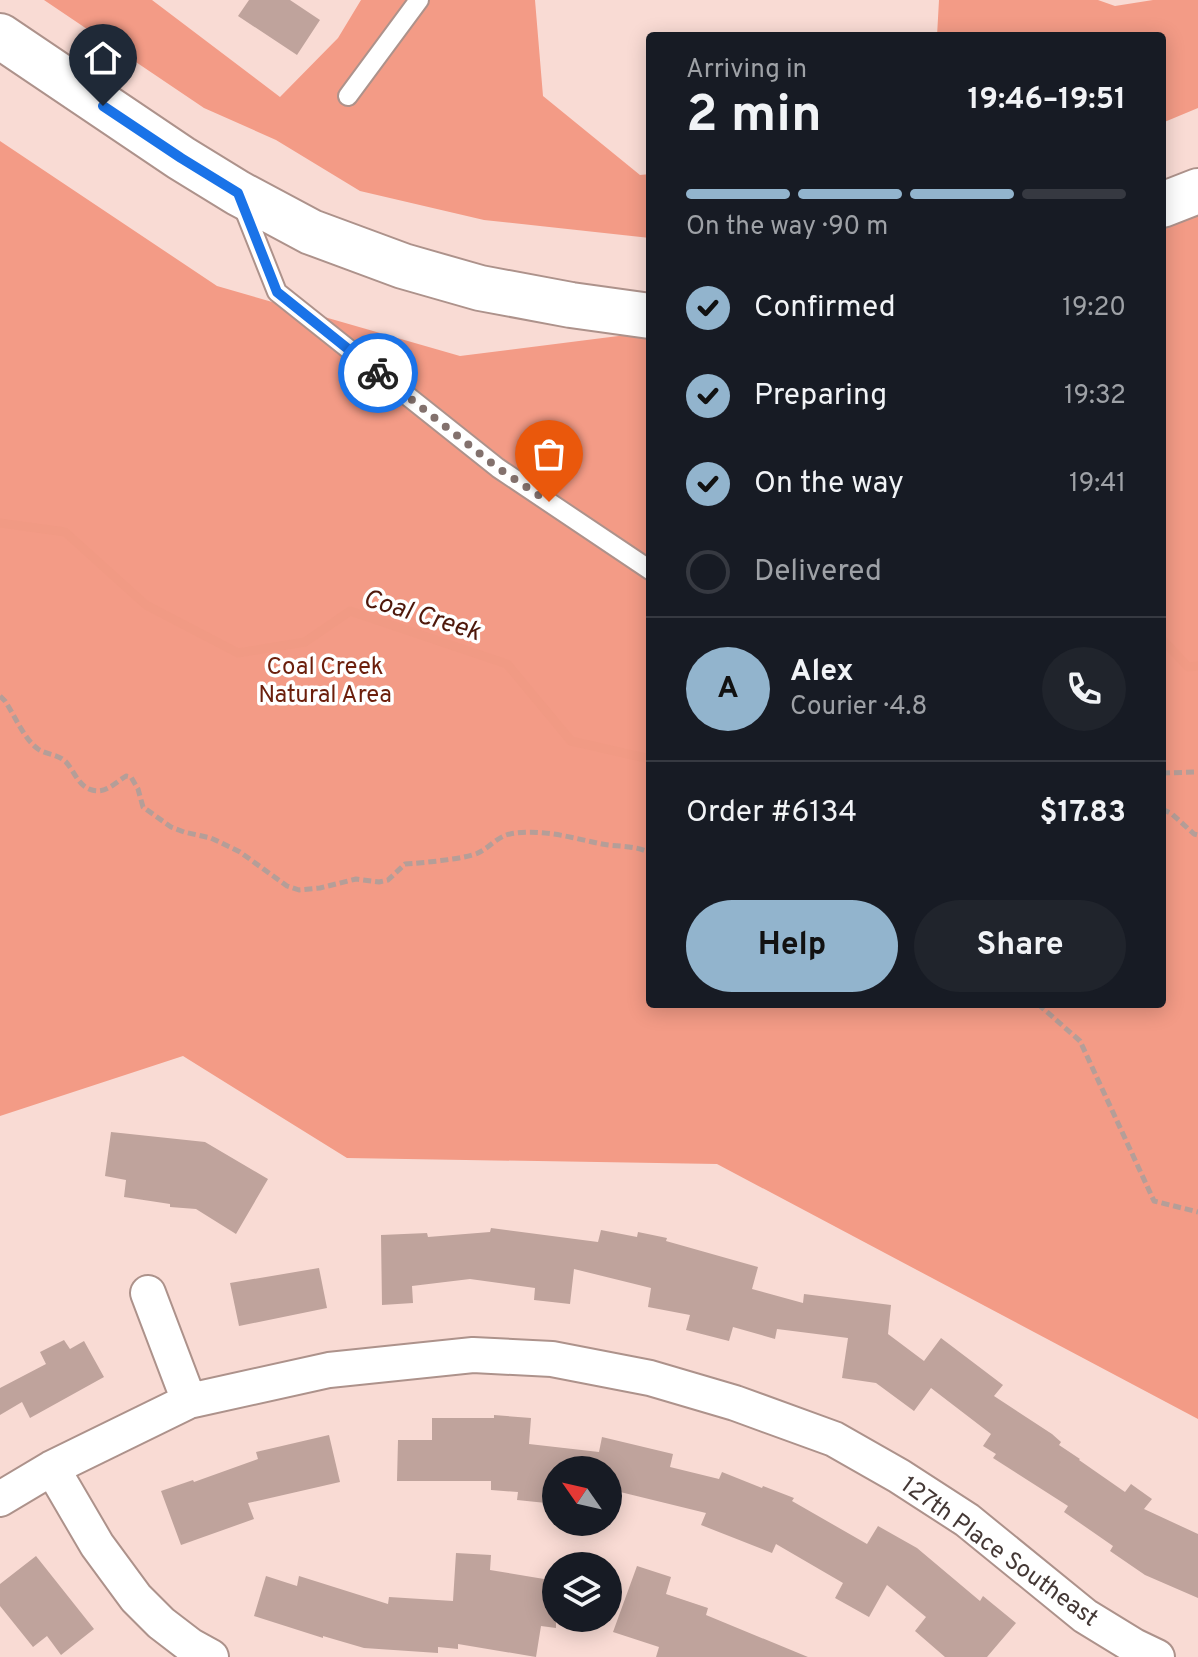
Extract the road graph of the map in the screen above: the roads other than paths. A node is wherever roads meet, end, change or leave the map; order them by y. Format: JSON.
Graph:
{"nodes":[{"id":1,"x":419,"y":0,"type":"edge"},
{"id":2,"x":0,"y":36,"type":"edge"},
{"id":3,"x":348,"y":96,"type":"dead end"},
{"id":4,"x":1198,"y":191,"type":"edge"},
{"id":5,"x":238,"y":193,"type":"junction"},
{"id":6,"x":1166,"y":203,"type":"edge"},
{"id":7,"x":646,"y":315,"type":"edge"},
{"id":8,"x":646,"y":567,"type":"edge"},
{"id":9,"x":148,"y":1293,"type":"dead end"},
{"id":10,"x":189,"y":1401,"type":"junction"},
{"id":11,"x":52,"y":1468,"type":"junction"},
{"id":12,"x":0,"y":1499,"type":"edge"},
{"id":13,"x":211,"y":1657,"type":"edge"},
{"id":14,"x":1157,"y":1657,"type":"edge"}],
"edges":[{"from":1,"to":3,"type":"lane"},
{"from":2,"to":5,"type":"main road"},
{"from":4,"to":6,"type":"main road"},
{"from":5,"to":7,"type":"main road"},
{"from":5,"to":8,"type":"lane"},
{"from":9,"to":10,"type":"street"},
{"from":10,"to":11,"type":"street","name":"127th Place Southeast"},
{"from":10,"to":14,"type":"street","name":"127th Place Southeast"},
{"from":11,"to":12,"type":"street","name":"127th Place Southeast"},
{"from":11,"to":13,"type":"street"}]}
